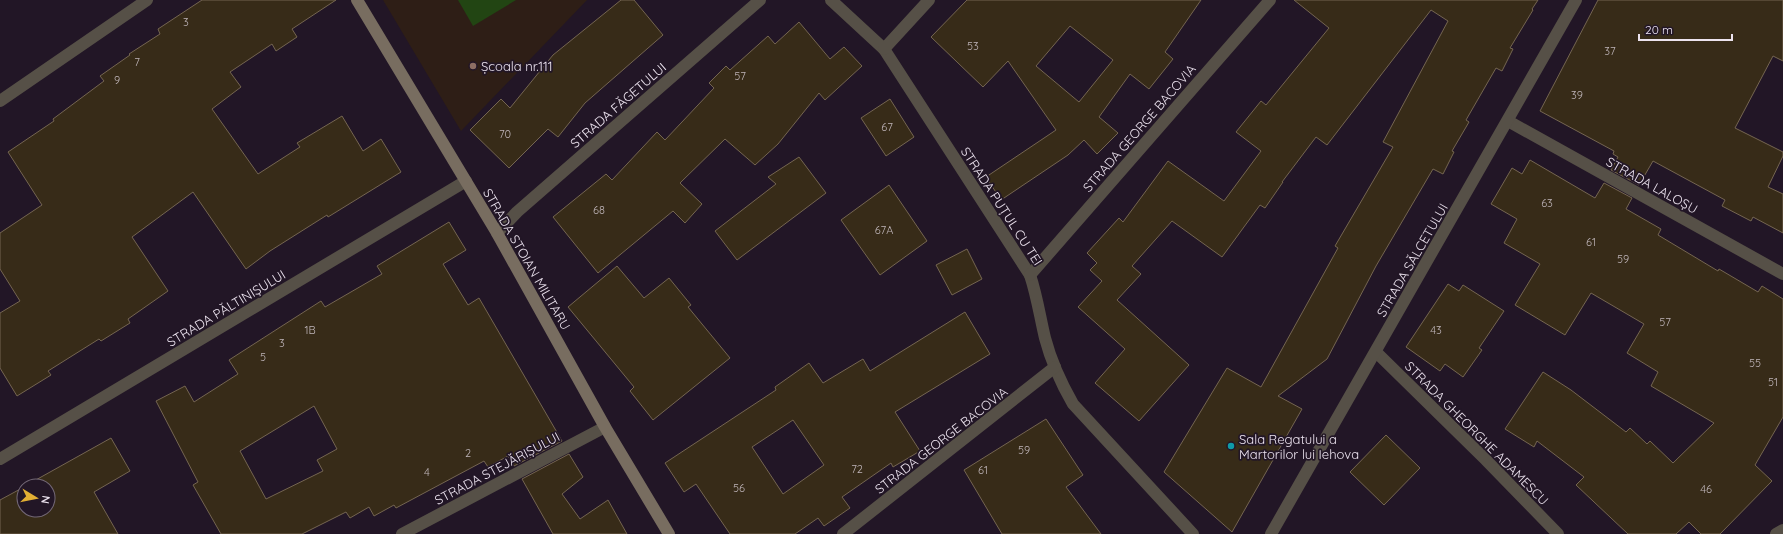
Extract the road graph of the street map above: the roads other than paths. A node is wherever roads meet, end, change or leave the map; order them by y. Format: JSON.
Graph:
{"nodes":[{"id":1,"x":147,"y":0,"type":"edge"},
{"id":2,"x":357,"y":0,"type":"edge"},
{"id":3,"x":760,"y":0,"type":"edge"},
{"id":4,"x":831,"y":0,"type":"edge"},
{"id":5,"x":929,"y":0,"type":"edge"},
{"id":6,"x":1270,"y":0,"type":"edge"},
{"id":7,"x":1576,"y":0,"type":"edge"},
{"id":8,"x":884,"y":49,"type":"junction"},
{"id":9,"x":0,"y":101,"type":"edge"},
{"id":10,"x":1508,"y":121,"type":"junction"},
{"id":11,"x":466,"y":181,"type":"junction"},
{"id":12,"x":497,"y":233,"type":"junction"},
{"id":13,"x":1783,"y":274,"type":"edge"},
{"id":14,"x":1030,"y":275,"type":"junction"},
{"id":15,"x":1376,"y":352,"type":"junction"},
{"id":16,"x":1055,"y":367,"type":"junction"},
{"id":17,"x":605,"y":427,"type":"junction"},
{"id":18,"x":0,"y":459,"type":"edge"},
{"id":19,"x":1783,"y":530,"type":"edge"},
{"id":20,"x":402,"y":534,"type":"edge"},
{"id":21,"x":669,"y":534,"type":"edge"},
{"id":22,"x":843,"y":534,"type":"edge"},
{"id":23,"x":1193,"y":534,"type":"edge"},
{"id":24,"x":1271,"y":534,"type":"edge"},
{"id":25,"x":1558,"y":534,"type":"edge"},
{"id":26,"x":1776,"y":534,"type":"edge"}],
"edges":[{"from":1,"to":9,"type":"street"},
{"from":2,"to":11,"type":"street","name":"STRADA STOIAN MILITARU"},
{"from":3,"to":12,"type":"street","name":"STRADA FĂGETULUI"},
{"from":4,"to":8,"type":"street"},
{"from":5,"to":8,"type":"street"},
{"from":6,"to":14,"type":"street","name":"STRADA GEORGE BACOVIA"},
{"from":7,"to":10,"type":"street","name":"STRADA SĂLCETULUI"},
{"from":8,"to":14,"type":"street","name":"STRADA PUȚUL CU TEI"},
{"from":10,"to":13,"type":"street","name":"STRADA LALOȘU"},
{"from":10,"to":15,"type":"street","name":"STRADA SĂLCETULUI"},
{"from":11,"to":12,"type":"street","name":"STRADA STOIAN MILITARU"},
{"from":11,"to":18,"type":"street","name":"STRADA PĂLTINIȘULUI"},
{"from":12,"to":17,"type":"street","name":"STRADA STOIAN MILITARU"},
{"from":14,"to":16,"type":"street","name":"STRADA PUȚUL CU TEI"},
{"from":15,"to":24,"type":"street","name":"STRADA SĂLCETULUI"},
{"from":15,"to":25,"type":"street","name":"STRADA GHEORGHE ADAMESCU"},
{"from":16,"to":22,"type":"street","name":"STRADA GEORGE BACOVIA"},
{"from":16,"to":23,"type":"street","name":"STRADA PUȚUL CU TEI"},
{"from":17,"to":20,"type":"street","name":"STRADA STEJĂRIȘULUI"},
{"from":17,"to":21,"type":"street","name":"STRADA STOIAN MILITARU"},
{"from":19,"to":26,"type":"street"}]}
